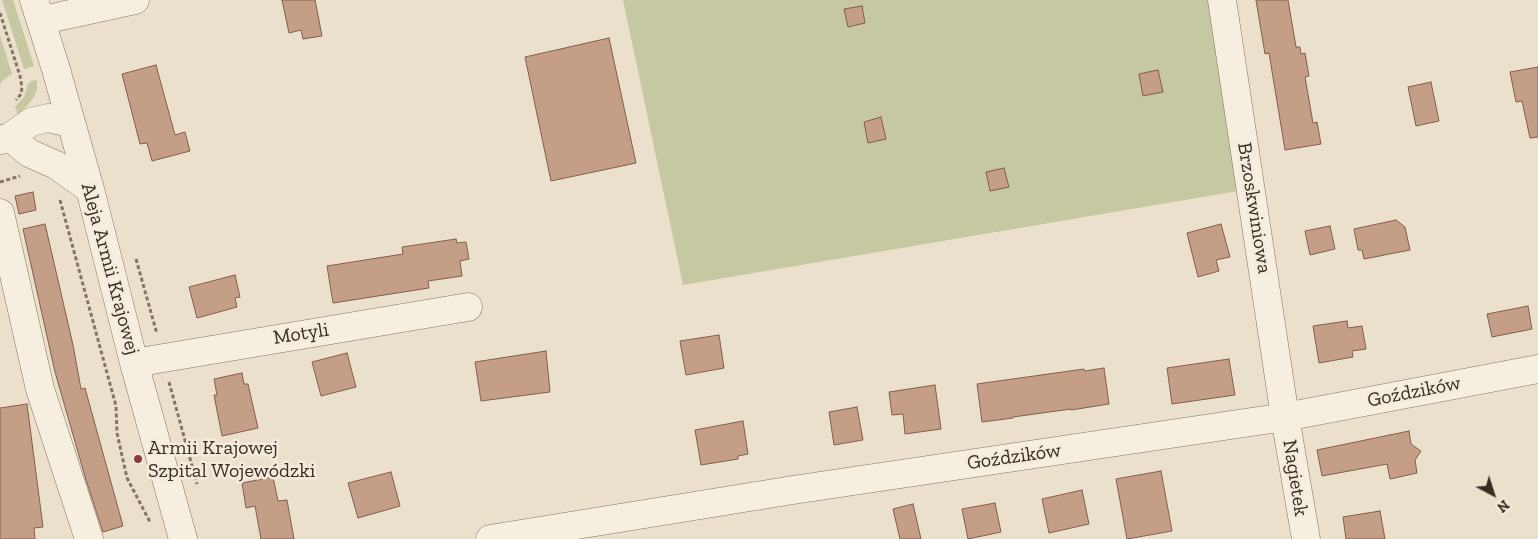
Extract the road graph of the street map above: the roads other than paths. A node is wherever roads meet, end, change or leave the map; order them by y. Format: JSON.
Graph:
{"nodes":[{"id":1,"x":135,"y":0,"type":"edge"},
{"id":2,"x":1222,"y":0,"type":"edge"},
{"id":3,"x":38,"y":11,"type":"edge"},
{"id":4,"x":71,"y":123,"type":"junction"},
{"id":5,"x":5,"y":138,"type":"edge"},
{"id":6,"x":90,"y":189,"type":"junction"},
{"id":7,"x":0,"y":214,"type":"edge"},
{"id":8,"x":468,"y":306,"type":"dead end"},
{"id":9,"x":134,"y":362,"type":"junction"},
{"id":10,"x":1538,"y":369,"type":"edge"},
{"id":11,"x":1285,"y":417,"type":"junction"},
{"id":12,"x":89,"y":539,"type":"edge"},
{"id":13,"x":183,"y":539,"type":"edge"},
{"id":14,"x":490,"y":539,"type":"edge"},
{"id":15,"x":1306,"y":539,"type":"edge"}],
"edges":[{"from":1,"to":3,"type":"street"},
{"from":2,"to":11,"type":"street","name":"Brzoskwiniowa"},
{"from":3,"to":4,"type":"street","name":"Aleja Armii Krajowej"},
{"from":4,"to":5,"type":"street"},
{"from":4,"to":6,"type":"street","name":"Aleja Armii Krajowej"},
{"from":5,"to":6,"type":"street"},
{"from":6,"to":9,"type":"street","name":"Aleja Armii Krajowej"},
{"from":7,"to":12,"type":"street"},
{"from":8,"to":9,"type":"street","name":"Motyli"},
{"from":9,"to":13,"type":"street","name":"Aleja Armii Krajowej"},
{"from":10,"to":11,"type":"street","name":"Goździków"},
{"from":11,"to":14,"type":"street","name":"Goździków"},
{"from":11,"to":15,"type":"street","name":"Nagietek"}]}
